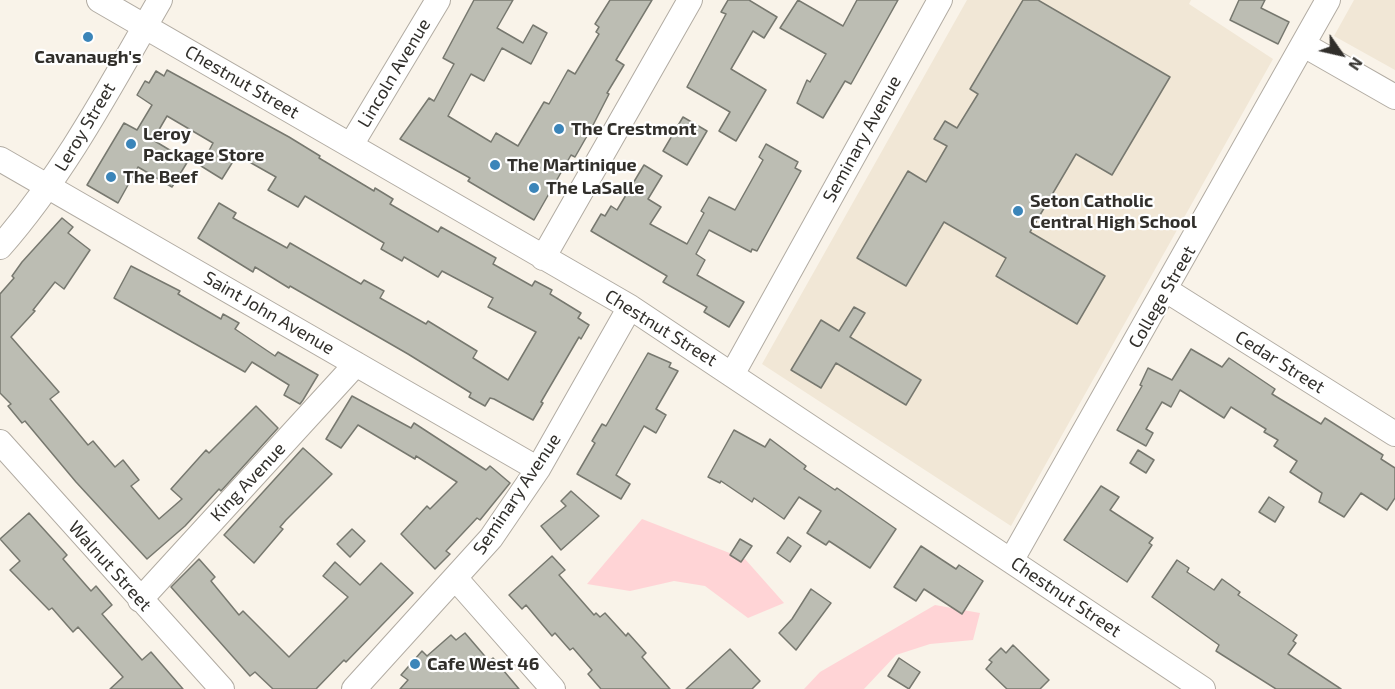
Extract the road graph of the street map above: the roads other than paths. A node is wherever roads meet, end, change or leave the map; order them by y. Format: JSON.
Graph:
{"nodes":[{"id":1,"x":99,"y":0,"type":"edge"},
{"id":2,"x":160,"y":0,"type":"edge"},
{"id":3,"x":438,"y":0,"type":"edge"},
{"id":4,"x":690,"y":0,"type":"edge"},
{"id":5,"x":940,"y":0,"type":"edge"},
{"id":6,"x":1328,"y":0,"type":"edge"},
{"id":7,"x":145,"y":26,"type":"junction"},
{"id":8,"x":1304,"y":45,"type":"junction"},
{"id":9,"x":1395,"y":97,"type":"edge"},
{"id":10,"x":351,"y":145,"type":"junction"},
{"id":11,"x":0,"y":159,"type":"edge"},
{"id":12,"x":48,"y":186,"type":"junction"},
{"id":13,"x":0,"y":247,"type":"edge"},
{"id":14,"x":543,"y":258,"type":"junction"},
{"id":15,"x":1166,"y":290,"type":"junction"},
{"id":16,"x":630,"y":307,"type":"junction"},
{"id":17,"x":356,"y":364,"type":"junction"},
{"id":18,"x":733,"y":373,"type":"junction"},
{"id":19,"x":1395,"y":434,"type":"edge"},
{"id":20,"x":0,"y":442,"type":"edge"},
{"id":21,"x":538,"y":469,"type":"junction"},
{"id":22,"x":1011,"y":561,"type":"junction"},
{"id":23,"x":456,"y":579,"type":"junction"},
{"id":24,"x":140,"y":600,"type":"junction"},
{"id":25,"x":222,"y":689,"type":"edge"},
{"id":26,"x":354,"y":689,"type":"edge"},
{"id":27,"x":553,"y":689,"type":"edge"},
{"id":28,"x":1203,"y":689,"type":"edge"}],
"edges":[{"from":1,"to":7,"type":"street","name":"Chestnut Street"},
{"from":2,"to":7,"type":"street","name":"Leroy Street"},
{"from":3,"to":10,"type":"street","name":"Lincoln Avenue"},
{"from":4,"to":14,"type":"street"},
{"from":5,"to":18,"type":"street","name":"Seminary Avenue"},
{"from":6,"to":8,"type":"street","name":"College Street"},
{"from":7,"to":10,"type":"street","name":"Chestnut Street"},
{"from":7,"to":12,"type":"street","name":"Leroy Street"},
{"from":8,"to":9,"type":"street"},
{"from":8,"to":15,"type":"street","name":"College Street"},
{"from":10,"to":14,"type":"street","name":"Chestnut Street"},
{"from":11,"to":12,"type":"street","name":"Saint John Avenue"},
{"from":12,"to":13,"type":"street","name":"Leroy Street"},
{"from":12,"to":17,"type":"street","name":"Saint John Avenue"},
{"from":14,"to":16,"type":"street","name":"Chestnut Street"},
{"from":15,"to":19,"type":"street","name":"Cedar Street"},
{"from":15,"to":22,"type":"street","name":"College Street"},
{"from":16,"to":18,"type":"street","name":"Chestnut Street"},
{"from":16,"to":21,"type":"street","name":"Seminary Avenue"},
{"from":17,"to":21,"type":"street","name":"Saint John Avenue"},
{"from":17,"to":24,"type":"street","name":"King Avenue"},
{"from":18,"to":22,"type":"street","name":"Chestnut Street"},
{"from":20,"to":24,"type":"street","name":"Walnut Street"},
{"from":21,"to":23,"type":"street","name":"Seminary Avenue"},
{"from":22,"to":28,"type":"street","name":"Chestnut Street"},
{"from":23,"to":26,"type":"street","name":"Seminary Avenue"},
{"from":23,"to":27,"type":"street"},
{"from":24,"to":25,"type":"street","name":"Walnut Street"}]}
